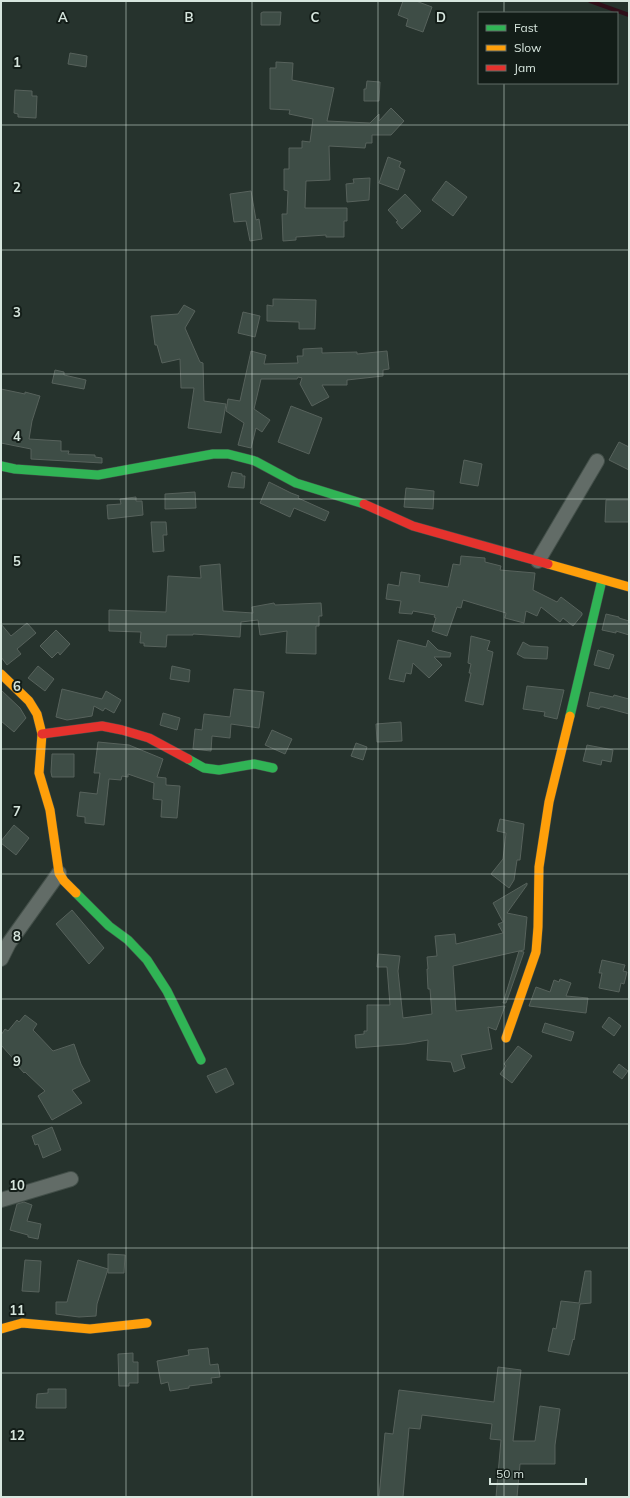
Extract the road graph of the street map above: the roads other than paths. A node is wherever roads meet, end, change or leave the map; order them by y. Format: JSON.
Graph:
{"nodes":[{"id":1,"x":597,"y":461,"type":"dead end"},
{"id":2,"x":1,"y":466,"type":"edge"},
{"id":3,"x":538,"y":561,"type":"junction"},
{"id":4,"x":602,"y":580,"type":"junction"},
{"id":5,"x":629,"y":587,"type":"edge"},
{"id":6,"x":1,"y":674,"type":"edge"},
{"id":7,"x":42,"y":734,"type":"junction"},
{"id":8,"x":273,"y":768,"type":"dead end"},
{"id":9,"x":59,"y":872,"type":"junction"},
{"id":10,"x":1,"y":960,"type":"edge"},
{"id":11,"x":506,"y":1038,"type":"dead end"},
{"id":12,"x":201,"y":1060,"type":"dead end"},
{"id":13,"x":71,"y":1179,"type":"dead end"},
{"id":14,"x":1,"y":1200,"type":"edge"},
{"id":15,"x":147,"y":1323,"type":"dead end"},
{"id":16,"x":1,"y":1329,"type":"edge"}],
"edges":[{"from":1,"to":3,"type":"street"},
{"from":2,"to":3,"type":"street"},
{"from":3,"to":4,"type":"street"},
{"from":4,"to":5,"type":"street"},
{"from":4,"to":11,"type":"street"},
{"from":6,"to":7,"type":"street"},
{"from":7,"to":8,"type":"street"},
{"from":7,"to":9,"type":"street"},
{"from":9,"to":10,"type":"street"},
{"from":9,"to":12,"type":"street"},
{"from":13,"to":14,"type":"street"},
{"from":15,"to":16,"type":"street"}]}
